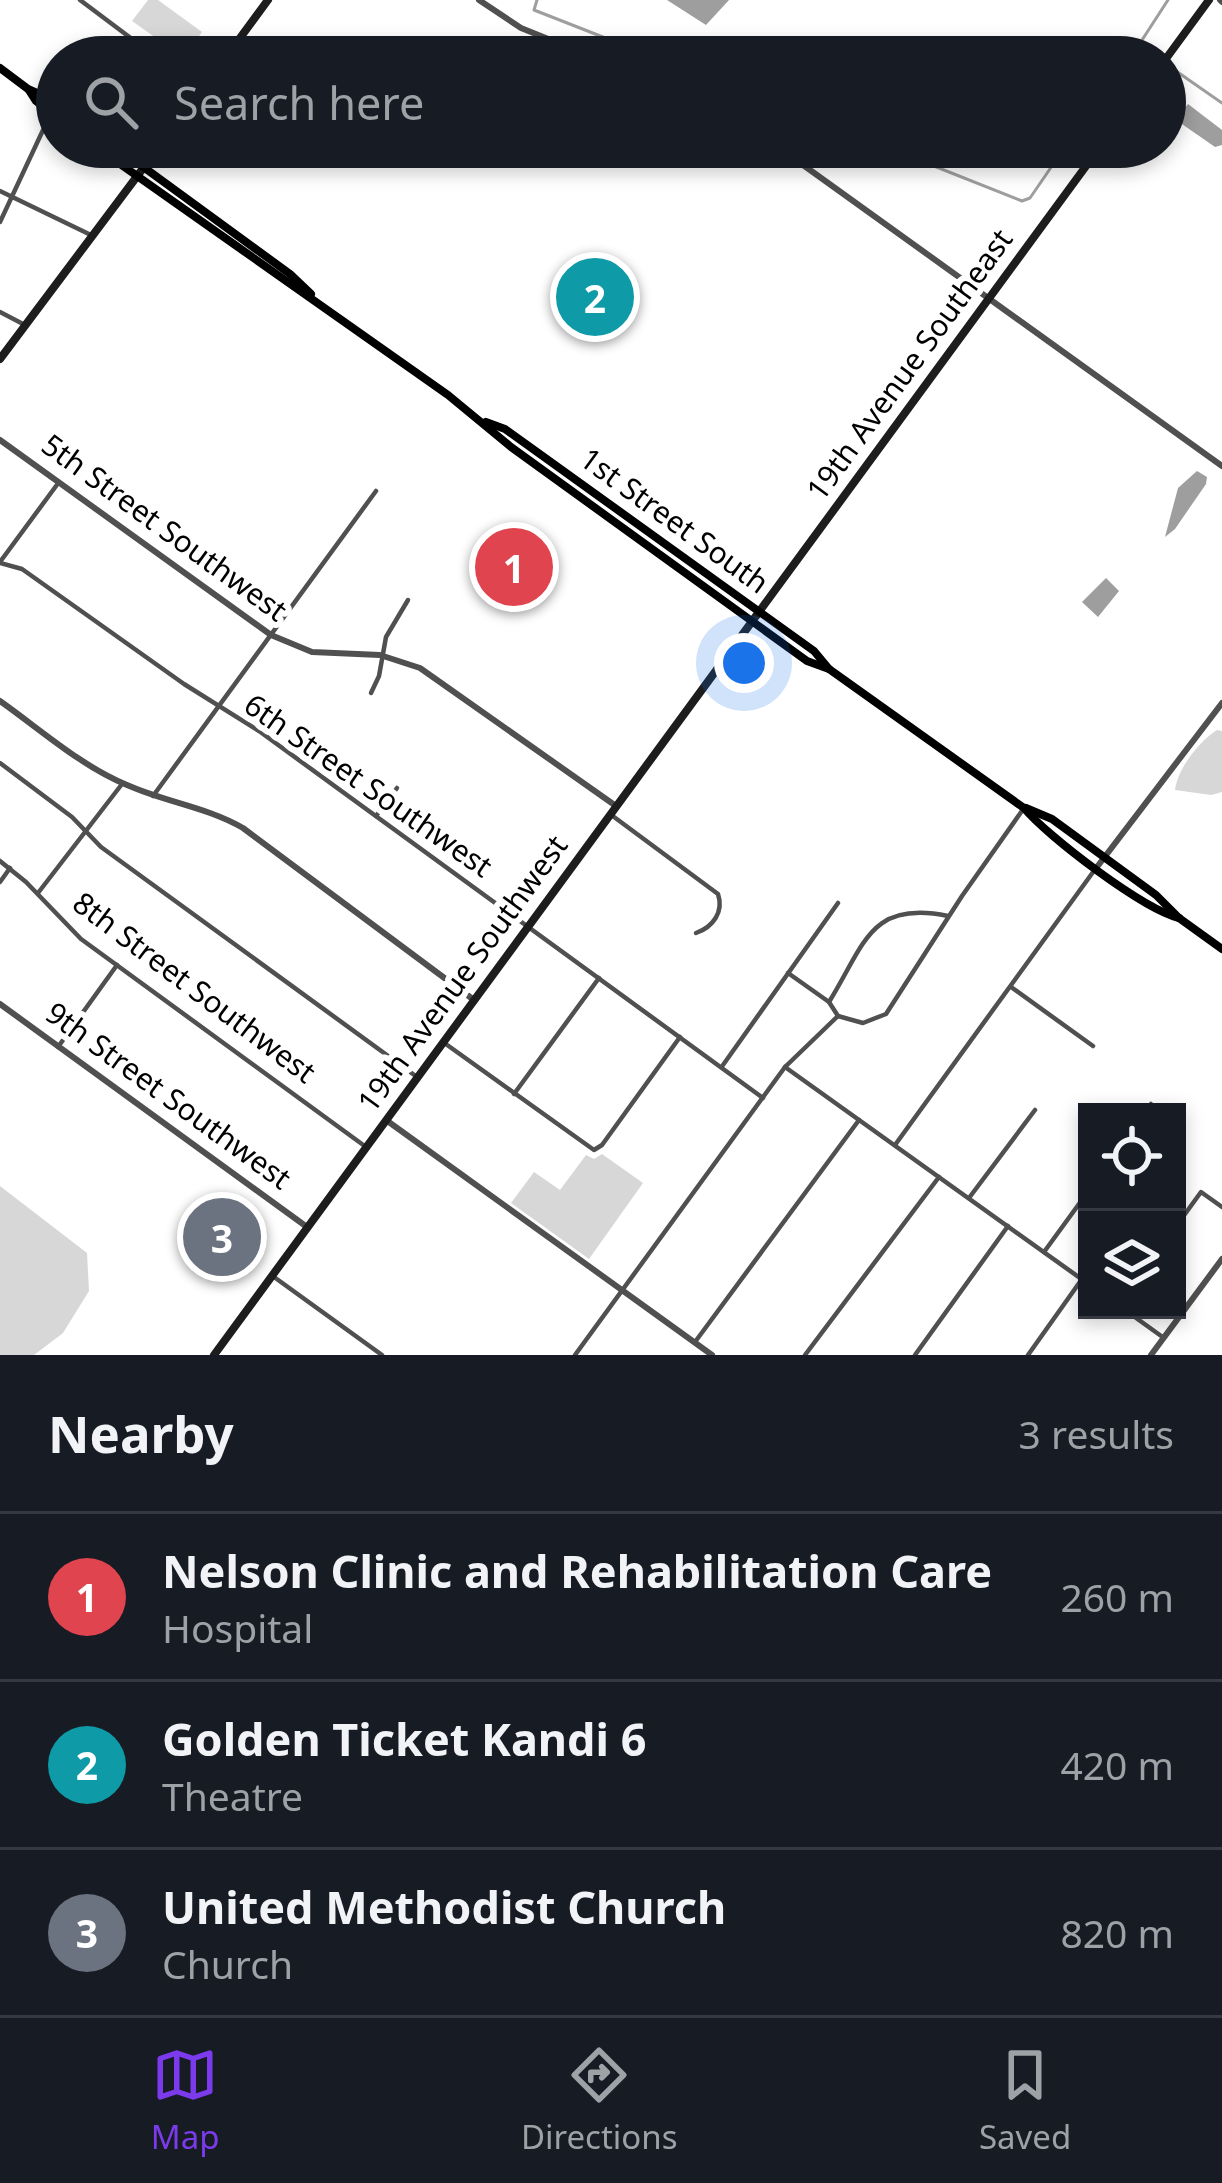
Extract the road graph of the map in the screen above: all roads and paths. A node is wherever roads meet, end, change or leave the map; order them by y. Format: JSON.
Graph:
{"nodes":[{"id":1,"x":80,"y":0,"type":"edge"},
{"id":2,"x":268,"y":0,"type":"edge"},
{"id":3,"x":478,"y":0,"type":"edge"},
{"id":4,"x":1209,"y":0,"type":"edge"},
{"id":5,"x":128,"y":36,"type":"edge"},
{"id":6,"x":241,"y":36,"type":"edge"},
{"id":7,"x":541,"y":36,"type":"edge"},
{"id":8,"x":1183,"y":36,"type":"edge"},
{"id":9,"x":0,"y":68,"type":"edge"},
{"id":10,"x":28,"y":88,"type":"junction"},
{"id":11,"x":36,"y":92,"type":"edge"},
{"id":12,"x":36,"y":101,"type":"edge"},
{"id":13,"x":36,"y":150,"type":"edge"},
{"id":14,"x":125,"y":168,"type":"edge"},
{"id":15,"x":144,"y":168,"type":"joint"},
{"id":16,"x":807,"y":168,"type":"edge"},
{"id":17,"x":1085,"y":168,"type":"edge"},
{"id":18,"x":137,"y":177,"type":"junction"},
{"id":19,"x":0,"y":191,"type":"edge"},
{"id":20,"x":12,"y":196,"type":"junction"},
{"id":21,"x":0,"y":222,"type":"edge"},
{"id":22,"x":93,"y":236,"type":"junction"},
{"id":23,"x":316,"y":299,"type":"junction"},
{"id":24,"x":989,"y":299,"type":"junction"},
{"id":25,"x":0,"y":312,"type":"edge"},
{"id":26,"x":26,"y":325,"type":"junction"},
{"id":27,"x":0,"y":359,"type":"edge"},
{"id":28,"x":484,"y":421,"type":"junction"},
{"id":29,"x":0,"y":440,"type":"edge"},
{"id":30,"x":1222,"y":466,"type":"edge"},
{"id":31,"x":59,"y":482,"type":"junction"},
{"id":32,"x":376,"y":490,"type":"dead end"},
{"id":33,"x":0,"y":562,"type":"edge"},
{"id":34,"x":408,"y":600,"type":"dead end"},
{"id":35,"x":759,"y":610,"type":"junction"},
{"id":36,"x":752,"y":620,"type":"junction"},
{"id":37,"x":271,"y":635,"type":"junction"},
{"id":38,"x":380,"y":655,"type":"junction"},
{"id":39,"x":829,"y":669,"type":"junction"},
{"id":40,"x":371,"y":693,"type":"dead end"},
{"id":41,"x":0,"y":701,"type":"edge"},
{"id":42,"x":1222,"y":703,"type":"edge"},
{"id":43,"x":218,"y":706,"type":"junction"},
{"id":44,"x":0,"y":764,"type":"edge"},
{"id":45,"x":122,"y":784,"type":"junction"},
{"id":46,"x":397,"y":788,"type":"dead end"},
{"id":47,"x":153,"y":796,"type":"junction"},
{"id":48,"x":1024,"y":808,"type":"junction"},
{"id":49,"x":613,"y":810,"type":"junction"},
{"id":50,"x":376,"y":816,"type":"junction"},
{"id":51,"x":88,"y":832,"type":"junction"},
{"id":52,"x":1104,"y":857,"type":"junction"},
{"id":53,"x":0,"y":861,"type":"edge"},
{"id":54,"x":1097,"y":867,"type":"junction"},
{"id":55,"x":10,"y":868,"type":"junction"},
{"id":56,"x":0,"y":882,"type":"edge"},
{"id":57,"x":38,"y":894,"type":"junction"},
{"id":58,"x":838,"y":903,"type":"dead end"},
{"id":59,"x":948,"y":916,"type":"junction"},
{"id":60,"x":1179,"y":918,"type":"junction"},
{"id":61,"x":528,"y":926,"type":"junction"},
{"id":62,"x":696,"y":933,"type":"dead end"},
{"id":63,"x":1222,"y":950,"type":"edge"},
{"id":64,"x":117,"y":965,"type":"junction"},
{"id":65,"x":788,"y":973,"type":"junction"},
{"id":66,"x":599,"y":978,"type":"junction"},
{"id":67,"x":1011,"y":987,"type":"junction"},
{"id":68,"x":474,"y":1000,"type":"junction"},
{"id":69,"x":829,"y":1002,"type":"junction"},
{"id":70,"x":0,"y":1004,"type":"edge"},
{"id":71,"x":838,"y":1016,"type":"junction"},
{"id":72,"x":680,"y":1037,"type":"junction"},
{"id":73,"x":443,"y":1042,"type":"junction"},
{"id":74,"x":1093,"y":1046,"type":"dead end"},
{"id":75,"x":58,"y":1047,"type":"junction"},
{"id":76,"x":722,"y":1066,"type":"junction"},
{"id":77,"x":785,"y":1067,"type":"junction"},
{"id":78,"x":417,"y":1077,"type":"junction"},
{"id":79,"x":514,"y":1094,"type":"junction"},
{"id":80,"x":763,"y":1098,"type":"junction"},
{"id":81,"x":1034,"y":1110,"type":"dead end"},
{"id":82,"x":386,"y":1120,"type":"junction"},
{"id":83,"x":859,"y":1120,"type":"junction"},
{"id":84,"x":895,"y":1145,"type":"junction"},
{"id":85,"x":366,"y":1147,"type":"junction"},
{"id":86,"x":939,"y":1177,"type":"junction"},
{"id":87,"x":970,"y":1198,"type":"junction"},
{"id":88,"x":1078,"y":1205,"type":"edge"},
{"id":89,"x":1222,"y":1208,"type":"edge"},
{"id":90,"x":1186,"y":1213,"type":"edge"},
{"id":91,"x":1008,"y":1226,"type":"junction"},
{"id":92,"x":307,"y":1227,"type":"junction"},
{"id":93,"x":1044,"y":1252,"type":"junction"},
{"id":94,"x":1222,"y":1259,"type":"edge"},
{"id":95,"x":272,"y":1276,"type":"junction"},
{"id":96,"x":1078,"y":1276,"type":"edge"},
{"id":97,"x":622,"y":1290,"type":"junction"},
{"id":98,"x":1078,"y":1290,"type":"edge"},
{"id":99,"x":1138,"y":1319,"type":"edge"},
{"id":100,"x":1164,"y":1338,"type":"junction"},
{"id":101,"x":694,"y":1342,"type":"junction"},
{"id":102,"x":214,"y":1355,"type":"edge"},
{"id":103,"x":382,"y":1355,"type":"edge"},
{"id":104,"x":574,"y":1355,"type":"edge"},
{"id":105,"x":712,"y":1355,"type":"edge"},
{"id":106,"x":805,"y":1355,"type":"edge"},
{"id":107,"x":915,"y":1355,"type":"edge"},
{"id":108,"x":1028,"y":1355,"type":"edge"},
{"id":109,"x":1151,"y":1355,"type":"edge"}],
"edges":[{"from":1,"to":5,"type":"street"},
{"from":2,"to":6,"type":"main road"},
{"from":3,"to":7,"type":"street"},
{"from":4,"to":8,"type":"main road"},
{"from":9,"to":10,"type":"main road"},
{"from":10,"to":11,"type":"main road"},
{"from":10,"to":12,"type":"main road"},
{"from":13,"to":20,"type":"street"},
{"from":14,"to":18,"type":"main road","name":"1st Street South"},
{"from":15,"to":18,"type":"main road"},
{"from":15,"to":23,"type":"main road","name":"1st Street South"},
{"from":16,"to":24,"type":"street"},
{"from":17,"to":24,"type":"main road","name":"19th Avenue Southeast"},
{"from":18,"to":22,"type":"main road"},
{"from":18,"to":23,"type":"main road","name":"1st Street South"},
{"from":19,"to":20,"type":"street"},
{"from":20,"to":21,"type":"street"},
{"from":20,"to":22,"type":"street"},
{"from":22,"to":26,"type":"main road"},
{"from":23,"to":28,"type":"main road","name":"1st Street South"},
{"from":24,"to":30,"type":"street"},
{"from":24,"to":35,"type":"main road","name":"19th Avenue Southeast"},
{"from":25,"to":26,"type":"street"},
{"from":26,"to":27,"type":"main road"},
{"from":28,"to":35,"type":"main road","name":"1st Street South"},
{"from":28,"to":36,"type":"main road","name":"1st Street South"},
{"from":29,"to":31,"type":"street","name":"5th Street Southwest"},
{"from":31,"to":33,"type":"street"},
{"from":31,"to":37,"type":"street","name":"5th Street Southwest"},
{"from":32,"to":37,"type":"street"},
{"from":33,"to":43,"type":"street","name":"6th Street Southwest"},
{"from":34,"to":38,"type":"street"},
{"from":35,"to":36,"type":"main road","name":"19th Avenue Southeast"},
{"from":35,"to":39,"type":"main road","name":"1st Street South"},
{"from":36,"to":39,"type":"main road","name":"1st Street South"},
{"from":36,"to":49,"type":"main road","name":"19th Avenue Southwest"},
{"from":37,"to":38,"type":"street","name":"5th Street Southwest"},
{"from":37,"to":43,"type":"street"},
{"from":38,"to":40,"type":"street"},
{"from":38,"to":49,"type":"street","name":"5th Street Southwest"},
{"from":39,"to":48,"type":"main road","name":"1st Street South"},
{"from":41,"to":45,"type":"street"},
{"from":42,"to":52,"type":"street"},
{"from":43,"to":47,"type":"street"},
{"from":43,"to":50,"type":"street","name":"6th Street Southwest"},
{"from":44,"to":51,"type":"street"},
{"from":45,"to":47,"type":"street"},
{"from":45,"to":51,"type":"street"},
{"from":46,"to":50,"type":"street"},
{"from":47,"to":68,"type":"street"},
{"from":48,"to":52,"type":"main road","name":"1st Street South"},
{"from":48,"to":54,"type":"main road","name":"1st Street South"},
{"from":48,"to":59,"type":"street"},
{"from":49,"to":61,"type":"main road","name":"19th Avenue Southwest"},
{"from":49,"to":62,"type":"street","name":"5th Street Southwest"},
{"from":50,"to":61,"type":"street","name":"6th Street Southwest"},
{"from":51,"to":57,"type":"street"},
{"from":51,"to":78,"type":"street"},
{"from":52,"to":54,"type":"street"},
{"from":52,"to":60,"type":"main road","name":"1st Street South"},
{"from":53,"to":55,"type":"street","name":"8th Street Southwest"},
{"from":54,"to":60,"type":"main road","name":"1st Street South"},
{"from":54,"to":67,"type":"street"},
{"from":55,"to":56,"type":"street"},
{"from":55,"to":57,"type":"street","name":"8th Street Southwest"},
{"from":57,"to":64,"type":"street","name":"8th Street Southwest"},
{"from":58,"to":65,"type":"street"},
{"from":59,"to":69,"type":"street"},
{"from":59,"to":71,"type":"street"},
{"from":60,"to":63,"type":"main road","name":"1st Street South"},
{"from":61,"to":66,"type":"street","name":"6th Street Southwest"},
{"from":61,"to":68,"type":"main road","name":"19th Avenue Southwest"},
{"from":64,"to":75,"type":"street"},
{"from":64,"to":85,"type":"street","name":"8th Street Southwest"},
{"from":65,"to":69,"type":"street"},
{"from":65,"to":76,"type":"street"},
{"from":66,"to":72,"type":"street","name":"6th Street Southwest"},
{"from":66,"to":79,"type":"street"},
{"from":67,"to":74,"type":"street"},
{"from":67,"to":84,"type":"street"},
{"from":68,"to":73,"type":"main road","name":"19th Avenue Southwest"},
{"from":69,"to":71,"type":"street"},
{"from":70,"to":75,"type":"street","name":"9th Street Southwest"},
{"from":71,"to":77,"type":"street"},
{"from":72,"to":76,"type":"street","name":"6th Street Southwest"},
{"from":72,"to":79,"type":"street"},
{"from":73,"to":78,"type":"main road","name":"19th Avenue Southwest"},
{"from":73,"to":79,"type":"street"},
{"from":75,"to":92,"type":"street","name":"9th Street Southwest"},
{"from":76,"to":80,"type":"street","name":"6th Street Southwest"},
{"from":77,"to":80,"type":"street"},
{"from":77,"to":83,"type":"street"},
{"from":78,"to":82,"type":"main road","name":"19th Avenue Southwest"},
{"from":80,"to":97,"type":"street"},
{"from":81,"to":87,"type":"street"},
{"from":82,"to":85,"type":"main road","name":"19th Avenue Southwest"},
{"from":82,"to":97,"type":"street"},
{"from":83,"to":84,"type":"street"},
{"from":83,"to":101,"type":"street"},
{"from":84,"to":86,"type":"street"},
{"from":85,"to":92,"type":"main road","name":"19th Avenue Southwest"},
{"from":86,"to":87,"type":"street"},
{"from":86,"to":106,"type":"street"},
{"from":87,"to":91,"type":"street"},
{"from":88,"to":93,"type":"street"},
{"from":89,"to":90,"type":"street"},
{"from":91,"to":93,"type":"street"},
{"from":91,"to":107,"type":"street"},
{"from":92,"to":95,"type":"main road","name":"19th Avenue Southwest"},
{"from":93,"to":96,"type":"street"},
{"from":94,"to":100,"type":"street"},
{"from":95,"to":102,"type":"main road","name":"19th Avenue Southwest"},
{"from":95,"to":103,"type":"street"},
{"from":97,"to":101,"type":"street"},
{"from":97,"to":104,"type":"street"},
{"from":98,"to":108,"type":"street"},
{"from":99,"to":100,"type":"street"},
{"from":100,"to":109,"type":"street"},
{"from":101,"to":105,"type":"street"}]}
